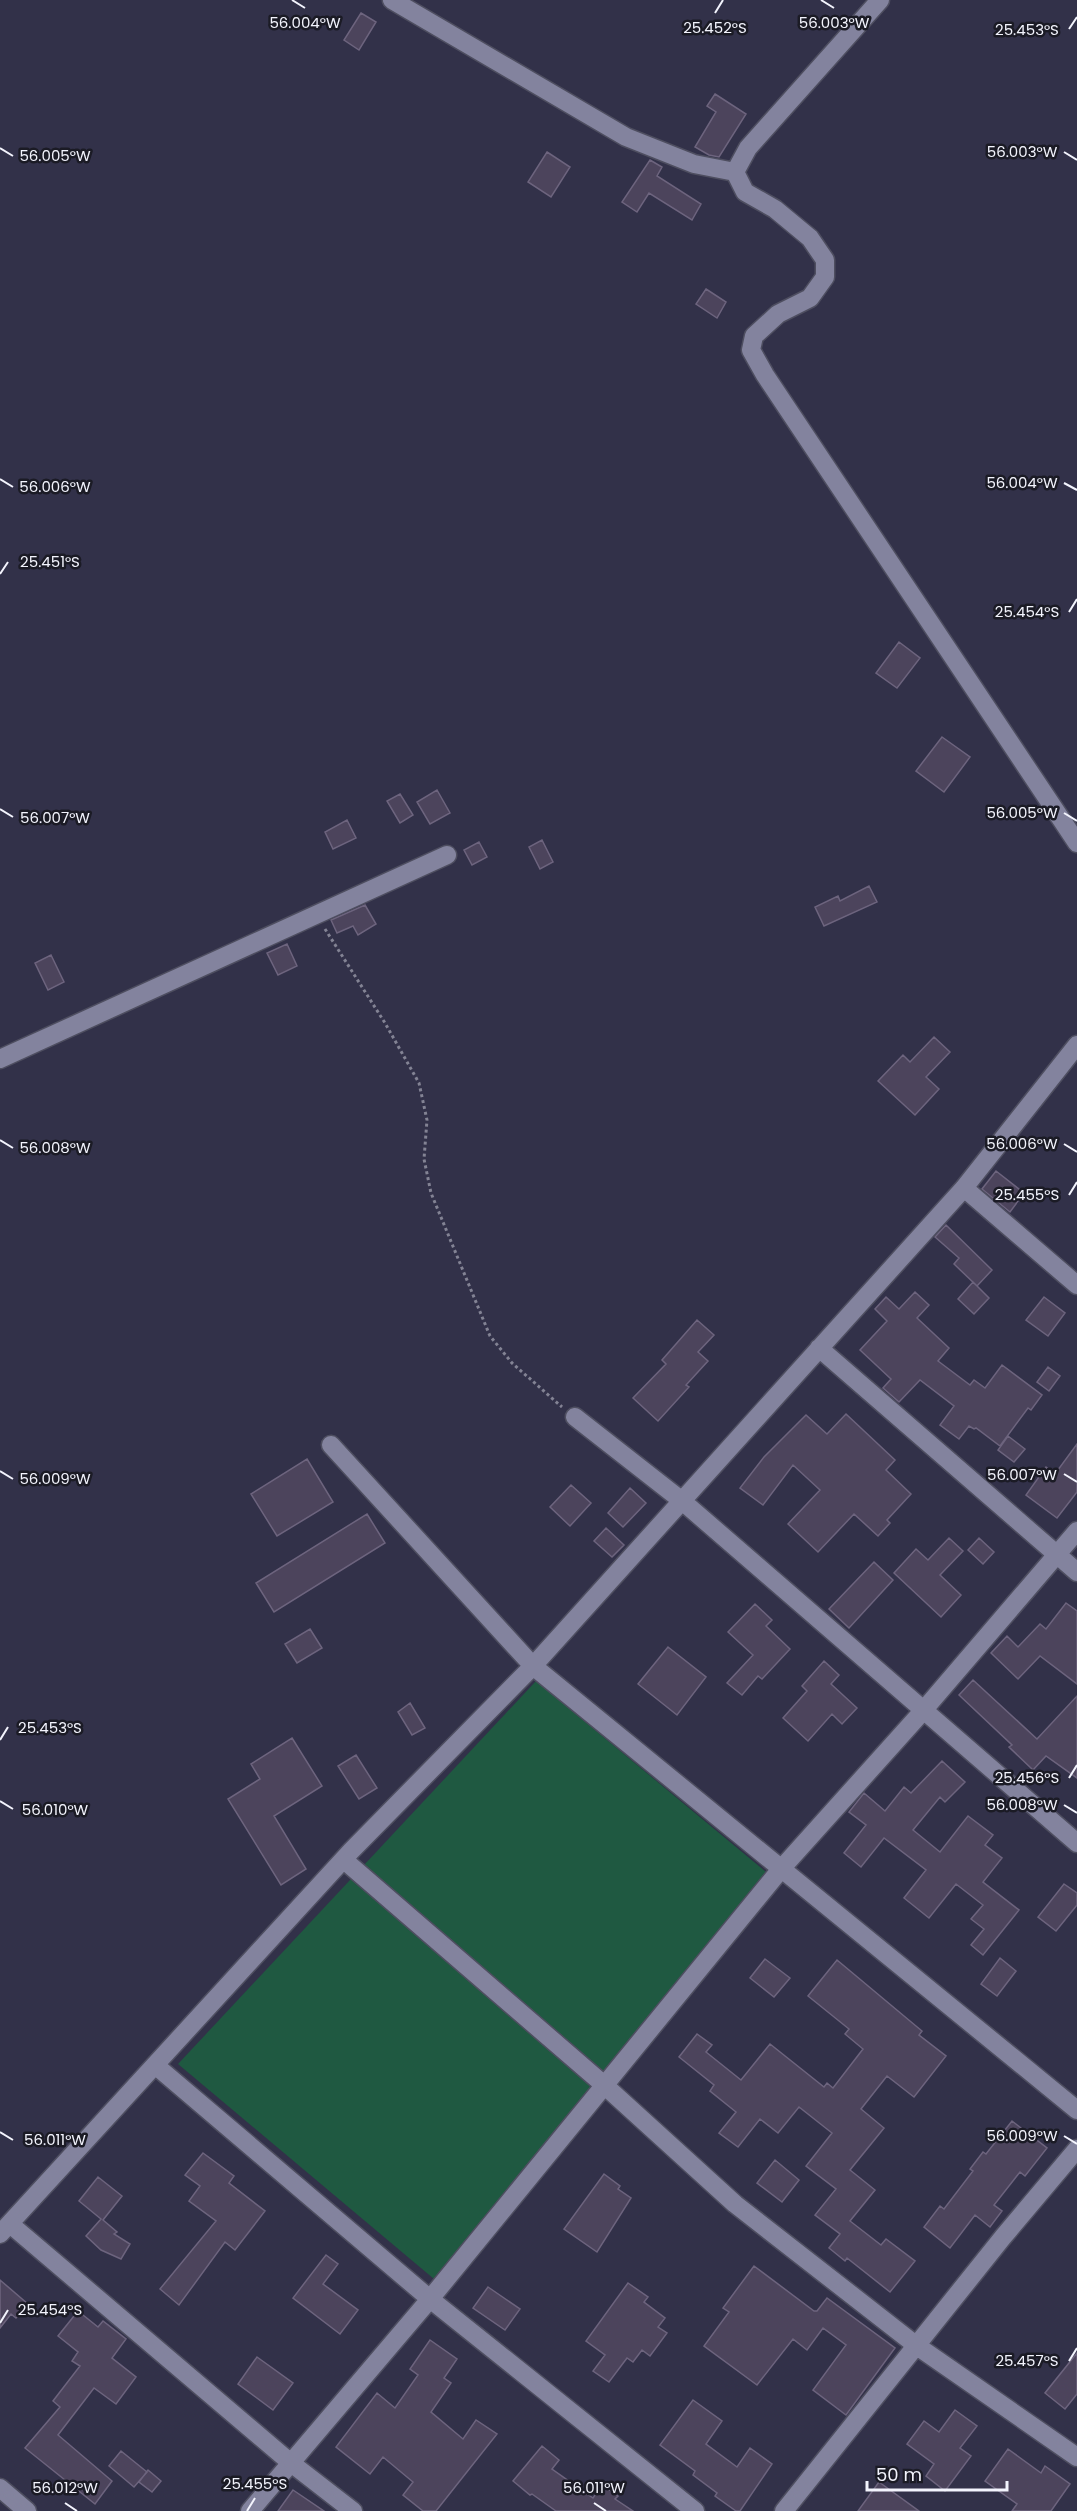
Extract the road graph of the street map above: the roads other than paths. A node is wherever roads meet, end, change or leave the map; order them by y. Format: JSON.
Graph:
{"nodes":[{"id":1,"x":392,"y":0,"type":"edge"},
{"id":2,"x":880,"y":0,"type":"edge"},
{"id":3,"x":735,"y":172,"type":"junction"},
{"id":4,"x":1077,"y":843,"type":"edge"},
{"id":5,"x":447,"y":855,"type":"dead end"},
{"id":6,"x":1077,"y":1044,"type":"edge"},
{"id":7,"x":0,"y":1059,"type":"edge"},
{"id":8,"x":964,"y":1188,"type":"junction"},
{"id":9,"x":1077,"y":1285,"type":"edge"},
{"id":10,"x":819,"y":1348,"type":"junction"},
{"id":11,"x":575,"y":1417,"type":"road end"},
{"id":12,"x":331,"y":1445,"type":"dead end"},
{"id":13,"x":681,"y":1500,"type":"junction"},
{"id":14,"x":1077,"y":1531,"type":"edge"},
{"id":15,"x":1056,"y":1555,"type":"junction"},
{"id":16,"x":1077,"y":1572,"type":"edge"},
{"id":17,"x":533,"y":1666,"type":"junction"},
{"id":18,"x":922,"y":1712,"type":"junction"},
{"id":19,"x":1077,"y":1843,"type":"edge"},
{"id":20,"x":344,"y":1860,"type":"junction"},
{"id":21,"x":781,"y":1869,"type":"junction"},
{"id":22,"x":155,"y":2065,"type":"junction"},
{"id":23,"x":603,"y":2084,"type":"junction"},
{"id":24,"x":1077,"y":2110,"type":"edge"},
{"id":25,"x":1077,"y":2149,"type":"edge"},
{"id":26,"x":5,"y":2229,"type":"edge"},
{"id":27,"x":430,"y":2299,"type":"junction"},
{"id":28,"x":917,"y":2346,"type":"junction"},
{"id":29,"x":1077,"y":2457,"type":"edge"},
{"id":30,"x":291,"y":2463,"type":"junction"},
{"id":31,"x":0,"y":2488,"type":"edge"},
{"id":32,"x":27,"y":2511,"type":"edge"},
{"id":33,"x":250,"y":2511,"type":"edge"},
{"id":34,"x":353,"y":2511,"type":"edge"},
{"id":35,"x":695,"y":2511,"type":"edge"},
{"id":36,"x":784,"y":2511,"type":"edge"}],
"edges":[{"from":1,"to":3,"type":"street"},
{"from":2,"to":3,"type":"street"},
{"from":3,"to":4,"type":"street"},
{"from":5,"to":7,"type":"street"},
{"from":6,"to":8,"type":"street"},
{"from":8,"to":9,"type":"street"},
{"from":8,"to":10,"type":"street"},
{"from":10,"to":13,"type":"street"},
{"from":10,"to":15,"type":"street"},
{"from":11,"to":13,"type":"street"},
{"from":12,"to":17,"type":"street"},
{"from":13,"to":17,"type":"street"},
{"from":13,"to":18,"type":"street"},
{"from":14,"to":15,"type":"street"},
{"from":15,"to":16,"type":"street"},
{"from":15,"to":18,"type":"street"},
{"from":17,"to":20,"type":"street"},
{"from":17,"to":21,"type":"street"},
{"from":18,"to":19,"type":"street"},
{"from":18,"to":21,"type":"street"},
{"from":20,"to":22,"type":"street"},
{"from":20,"to":23,"type":"street"},
{"from":21,"to":23,"type":"street"},
{"from":21,"to":24,"type":"street"},
{"from":22,"to":26,"type":"street"},
{"from":22,"to":27,"type":"street"},
{"from":23,"to":27,"type":"street"},
{"from":23,"to":28,"type":"street"},
{"from":25,"to":28,"type":"street"},
{"from":26,"to":30,"type":"street"},
{"from":27,"to":30,"type":"street"},
{"from":27,"to":35,"type":"street"},
{"from":28,"to":29,"type":"street"},
{"from":28,"to":36,"type":"street"},
{"from":30,"to":33,"type":"street"},
{"from":30,"to":34,"type":"street"},
{"from":31,"to":32,"type":"street"}]}
